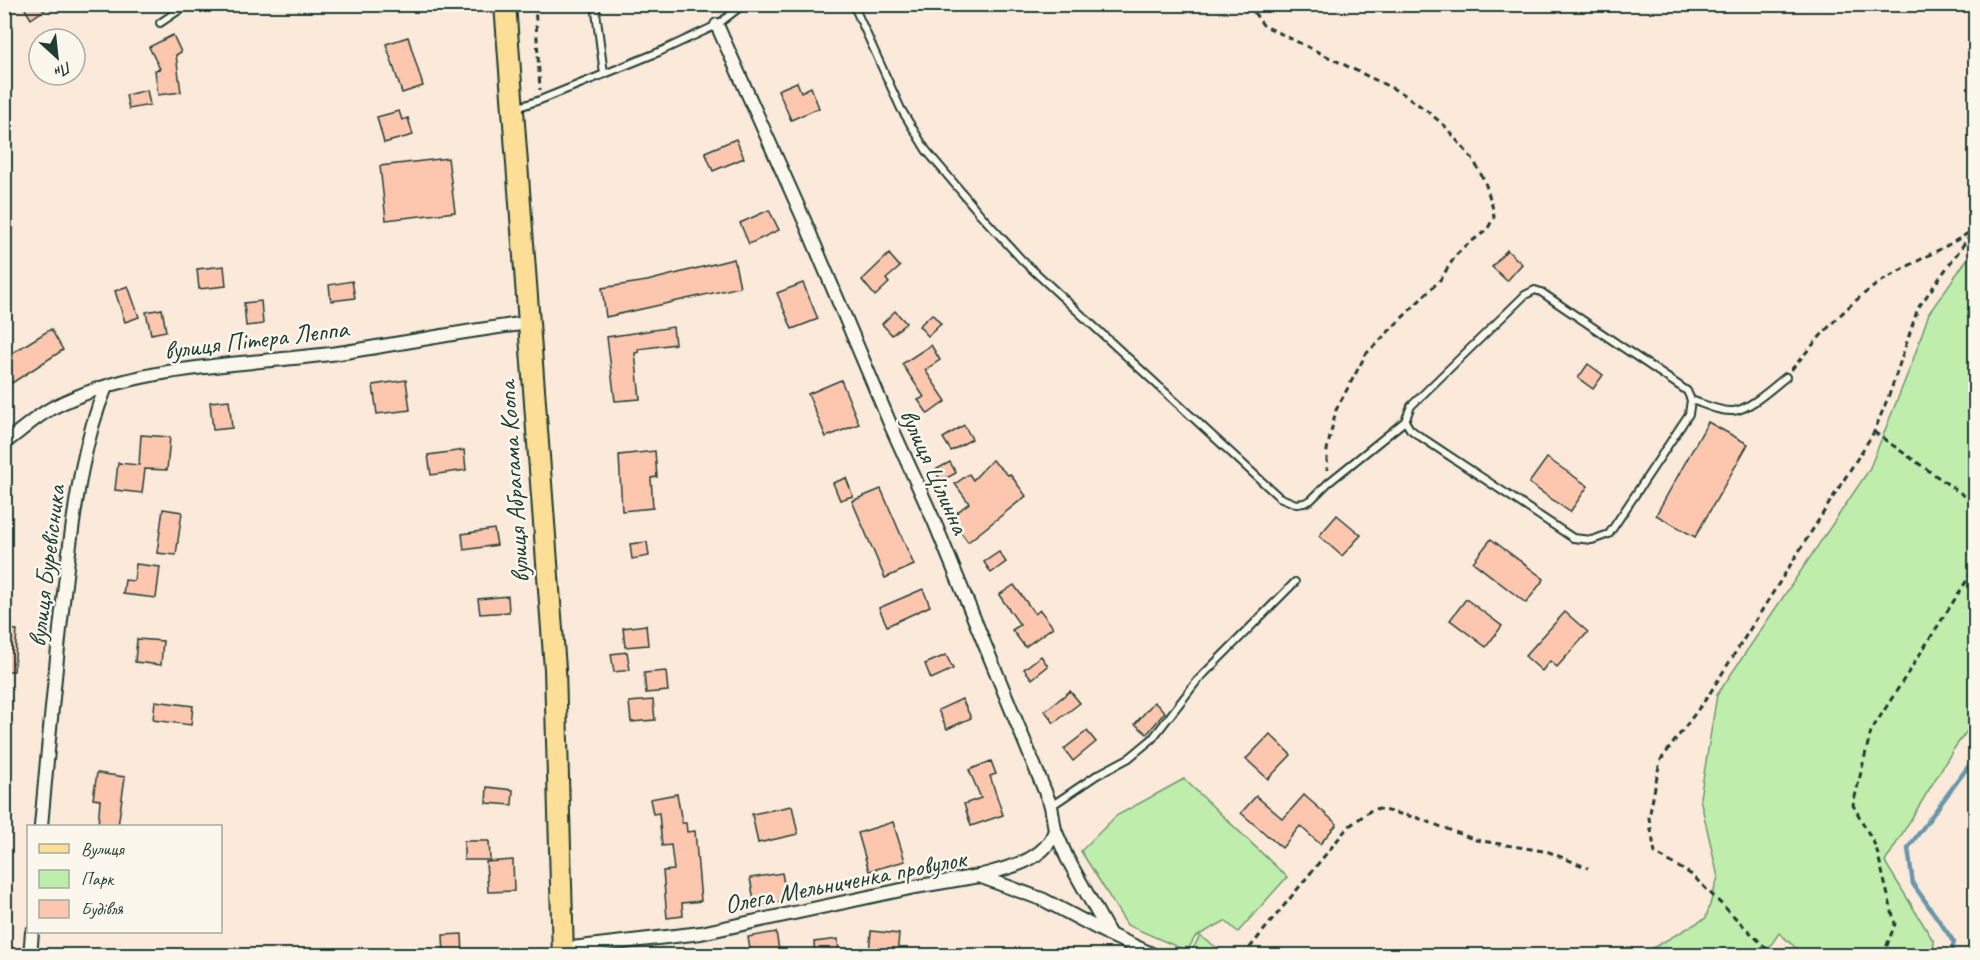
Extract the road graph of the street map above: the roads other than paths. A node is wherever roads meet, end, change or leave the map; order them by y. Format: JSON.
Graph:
{"nodes":[{"id":1,"x":188,"y":4,"type":"edge"},
{"id":2,"x":505,"y":4,"type":"edge"},
{"id":3,"x":595,"y":4,"type":"edge"},
{"id":4,"x":744,"y":4,"type":"edge"},
{"id":5,"x":853,"y":4,"type":"edge"},
{"id":6,"x":160,"y":23,"type":"dead end"},
{"id":7,"x":717,"y":25,"type":"junction"},
{"id":8,"x":604,"y":74,"type":"junction"},
{"id":9,"x":512,"y":109,"type":"junction"},
{"id":10,"x":529,"y":323,"type":"junction"},
{"id":11,"x":1786,"y":377,"type":"road end"},
{"id":12,"x":106,"y":387,"type":"junction"},
{"id":13,"x":1691,"y":400,"type":"junction"},
{"id":14,"x":1405,"y":421,"type":"junction"},
{"id":15,"x":4,"y":443,"type":"edge"},
{"id":16,"x":1295,"y":582,"type":"dead end"},
{"id":17,"x":1051,"y":806,"type":"junction"},
{"id":18,"x":41,"y":825,"type":"edge"},
{"id":19,"x":1055,"y":830,"type":"junction"},
{"id":20,"x":979,"y":876,"type":"junction"},
{"id":21,"x":32,"y":933,"type":"edge"},
{"id":22,"x":1110,"y":935,"type":"junction"},
{"id":23,"x":600,"y":951,"type":"edge"},
{"id":24,"x":563,"y":952,"type":"edge"},
{"id":25,"x":30,"y":956,"type":"edge"},
{"id":26,"x":1156,"y":956,"type":"edge"}],
"edges":[{"from":1,"to":6,"type":"lane"},
{"from":2,"to":9,"type":"main road","name":"вулиця Абрагама Коопа"},
{"from":3,"to":8,"type":"lane"},
{"from":4,"to":7,"type":"lane"},
{"from":5,"to":14,"type":"lane"},
{"from":7,"to":8,"type":"lane"},
{"from":7,"to":17,"type":"street","name":"вулиця Цілинна"},
{"from":8,"to":9,"type":"lane"},
{"from":9,"to":10,"type":"main road","name":"вулиця Абрагама Коопа"},
{"from":10,"to":12,"type":"street","name":"вулиця Пітера Леппа"},
{"from":10,"to":24,"type":"main road","name":"вулиця Абрагама Коопа"},
{"from":11,"to":13,"type":"lane"},
{"from":12,"to":15,"type":"street","name":"вулиця Пітера Леппа"},
{"from":12,"to":18,"type":"street","name":"вулиця Буревісника"},
{"from":13,"to":14,"type":"lane"},
{"from":13,"to":14,"type":"lane"},
{"from":16,"to":17,"type":"lane"},
{"from":17,"to":19,"type":"street","name":"вулиця Цілинна"},
{"from":19,"to":20,"type":"street"},
{"from":19,"to":22,"type":"street","name":"вулиця Цілинна"},
{"from":20,"to":22,"type":"street","name":"Олега Мельниченка провулок"},
{"from":20,"to":23,"type":"street","name":"Олега Мельниченка провулок"},
{"from":21,"to":25,"type":"street"},
{"from":22,"to":26,"type":"street","name":"Олега Мельниченка провулок"},
{"from":23,"to":24,"type":"street","name":"Олега Мельниченка провулок"}]}
